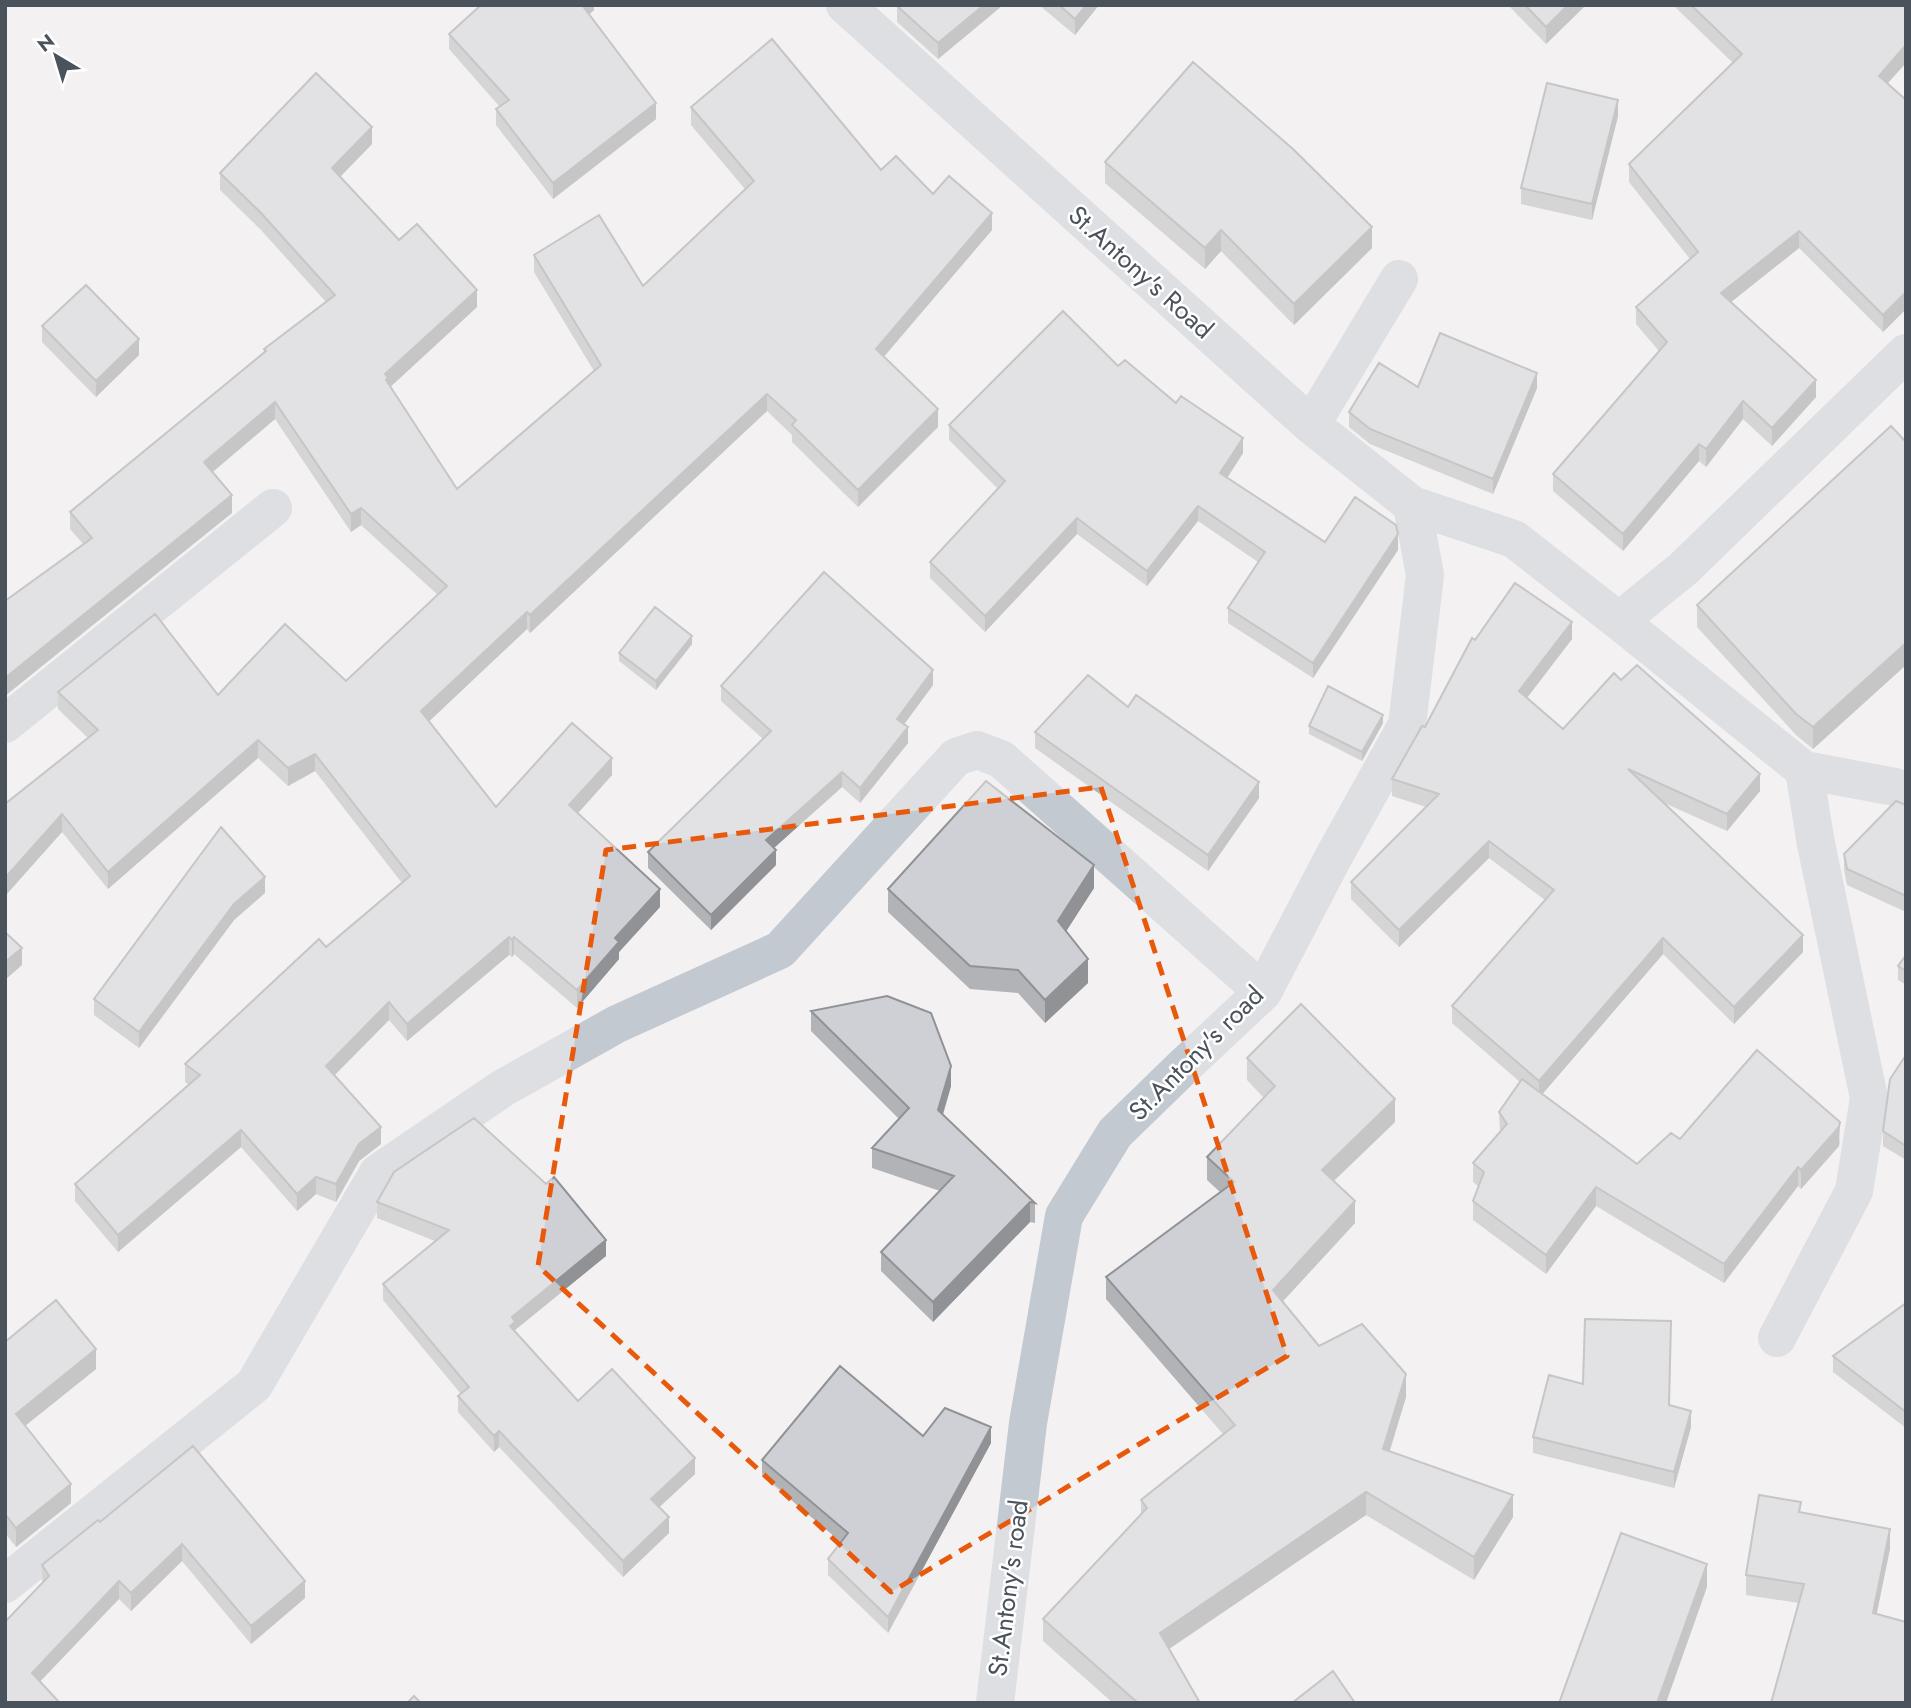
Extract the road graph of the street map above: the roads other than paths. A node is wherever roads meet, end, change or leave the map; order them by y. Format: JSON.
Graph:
{"nodes":[{"id":1,"x":845,"y":5,"type":"edge"},
{"id":2,"x":1399,"y":279,"type":"dead end"},
{"id":3,"x":1906,"y":352,"type":"edge"},
{"id":4,"x":1311,"y":425,"type":"junction"},
{"id":5,"x":1412,"y":505,"type":"junction"},
{"id":6,"x":273,"y":509,"type":"dead end"},
{"id":7,"x":1619,"y":621,"type":"junction"},
{"id":8,"x":5,"y":723,"type":"edge"},
{"id":9,"x":1804,"y":771,"type":"junction"},
{"id":10,"x":1906,"y":793,"type":"edge"},
{"id":11,"x":1264,"y":992,"type":"junction"},
{"id":12,"x":1777,"y":1338,"type":"dead end"},
{"id":13,"x":5,"y":1584,"type":"edge"},
{"id":14,"x":995,"y":1703,"type":"edge"}],
"edges":[{"from":1,"to":4,"type":"street","name":"St.Antony's Road"},
{"from":2,"to":4,"type":"street"},
{"from":3,"to":7,"type":"street"},
{"from":4,"to":5,"type":"street"},
{"from":5,"to":7,"type":"street"},
{"from":5,"to":11,"type":"street","name":"St.Antony's road"},
{"from":6,"to":8,"type":"street"},
{"from":7,"to":9,"type":"street"},
{"from":9,"to":10,"type":"street"},
{"from":9,"to":12,"type":"street"},
{"from":11,"to":13,"type":"street"},
{"from":11,"to":14,"type":"street","name":"St.Antony's road"}]}
